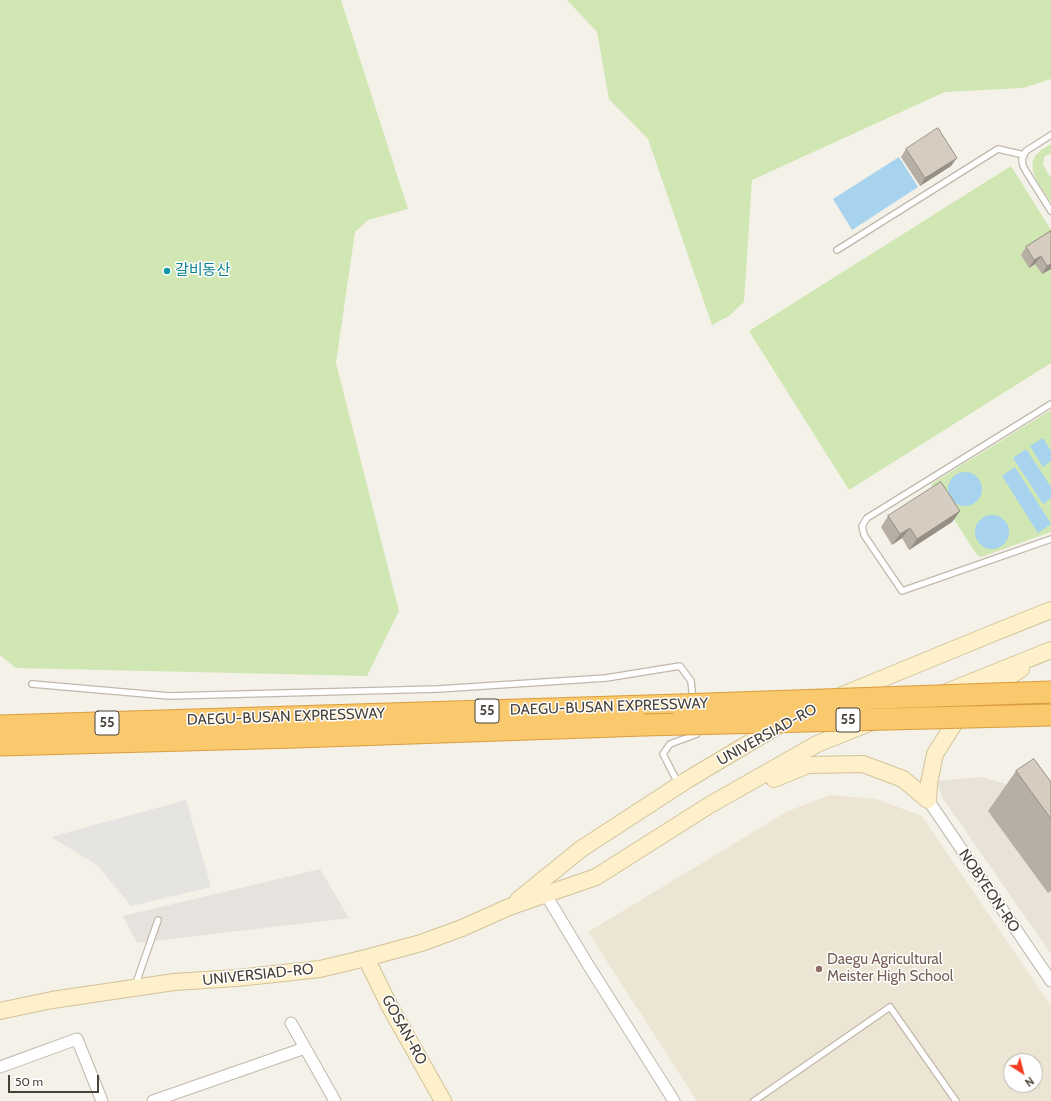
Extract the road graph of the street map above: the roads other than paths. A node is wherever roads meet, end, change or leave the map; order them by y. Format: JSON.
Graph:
{"nodes":[{"id":1,"x":1051,"y":135,"type":"edge"},
{"id":2,"x":1024,"y":155,"type":"junction"},
{"id":3,"x":1051,"y":211,"type":"edge"},
{"id":4,"x":837,"y":250,"type":"dead end"},
{"id":5,"x":1051,"y":404,"type":"edge"},
{"id":6,"x":1051,"y":539,"type":"edge"},
{"id":7,"x":1051,"y":610,"type":"edge"},
{"id":8,"x":1047,"y":652,"type":"edge"},
{"id":9,"x":32,"y":684,"type":"dead end"},
{"id":10,"x":1051,"y":692,"type":"edge"},
{"id":11,"x":687,"y":708,"type":"junction"},
{"id":12,"x":1051,"y":715,"type":"edge"},
{"id":13,"x":695,"y":719,"type":"dead end"},
{"id":14,"x":0,"y":726,"type":"edge"},
{"id":15,"x":296,"y":727,"type":"junction"},
{"id":16,"x":213,"y":729,"type":"junction"},
{"id":17,"x":0,"y":745,"type":"edge"},
{"id":18,"x":679,"y":786,"type":"junction"},
{"id":19,"x":928,"y":800,"type":"junction"},
{"id":20,"x":708,"y":806,"type":"junction"},
{"id":21,"x":546,"y":895,"type":"junction"},
{"id":22,"x":509,"y":907,"type":"junction"},
{"id":23,"x":158,"y":920,"type":"dead end"},
{"id":24,"x":366,"y":958,"type":"junction"},
{"id":25,"x":1051,"y":981,"type":"edge"},
{"id":26,"x":134,"y":988,"type":"junction"},
{"id":27,"x":0,"y":1011,"type":"edge"},
{"id":28,"x":291,"y":1023,"type":"dead end"},
{"id":29,"x":305,"y":1048,"type":"junction"},
{"id":30,"x":0,"y":1067,"type":"edge"},
{"id":31,"x":102,"y":1101,"type":"edge"},
{"id":32,"x":153,"y":1101,"type":"edge"},
{"id":33,"x":335,"y":1101,"type":"edge"},
{"id":34,"x":443,"y":1101,"type":"edge"},
{"id":35,"x":674,"y":1101,"type":"edge"},
{"id":36,"x":754,"y":1101,"type":"edge"},
{"id":37,"x":956,"y":1101,"type":"edge"}],
"edges":[{"from":1,"to":2,"type":"lane"},
{"from":2,"to":3,"type":"lane"},
{"from":2,"to":4,"type":"lane"},
{"from":5,"to":6,"type":"lane"},
{"from":7,"to":18,"type":"main road","name":"UNIVERSIAD-RO"},
{"from":8,"to":19,"type":"main road"},
{"from":8,"to":20,"type":"main road","name":"UNIVERSIAD-RO"},
{"from":9,"to":11,"type":"lane"},
{"from":10,"to":11,"type":"highway","name":"DAEGU-BUSAN EXPRESSWAY","number":"55","bridge":true},
{"from":11,"to":15,"type":"highway","name":"DAEGU-BUSAN EXPRESSWAY","number":"55"},
{"from":12,"to":15,"type":"highway","name":"DAEGU-BUSAN EXPRESSWAY","number":"55","bridge":true},
{"from":13,"to":18,"type":"lane"},
{"from":14,"to":16,"type":"highway","name":"DAEGU-BUSAN EXPRESSWAY","number":"55"},
{"from":15,"to":16,"type":"highway","name":"DAEGU-BUSAN EXPRESSWAY","number":"55"},
{"from":16,"to":17,"type":"highway","name":"DAEGU-BUSAN EXPRESSWAY","number":"55"},
{"from":18,"to":22,"type":"main road","name":"UNIVERSIAD-RO"},
{"from":19,"to":20,"type":"main road"},
{"from":19,"to":25,"type":"street","name":"NOBYEON-RO"},
{"from":20,"to":21,"type":"main road","name":"UNIVERSIAD-RO"},
{"from":21,"to":22,"type":"main road","name":"UNIVERSIAD-RO"},
{"from":21,"to":35,"type":"street"},
{"from":22,"to":24,"type":"main road","name":"UNIVERSIAD-RO"},
{"from":23,"to":26,"type":"lane"},
{"from":24,"to":26,"type":"main road","name":"UNIVERSIAD-RO"},
{"from":24,"to":34,"type":"main road","name":"GOSAN-RO"},
{"from":26,"to":27,"type":"main road","name":"UNIVERSIAD-RO"},
{"from":28,"to":29,"type":"street"},
{"from":29,"to":32,"type":"street"},
{"from":29,"to":33,"type":"street"},
{"from":30,"to":31,"type":"street"},
{"from":36,"to":37,"type":"lane"}]}
